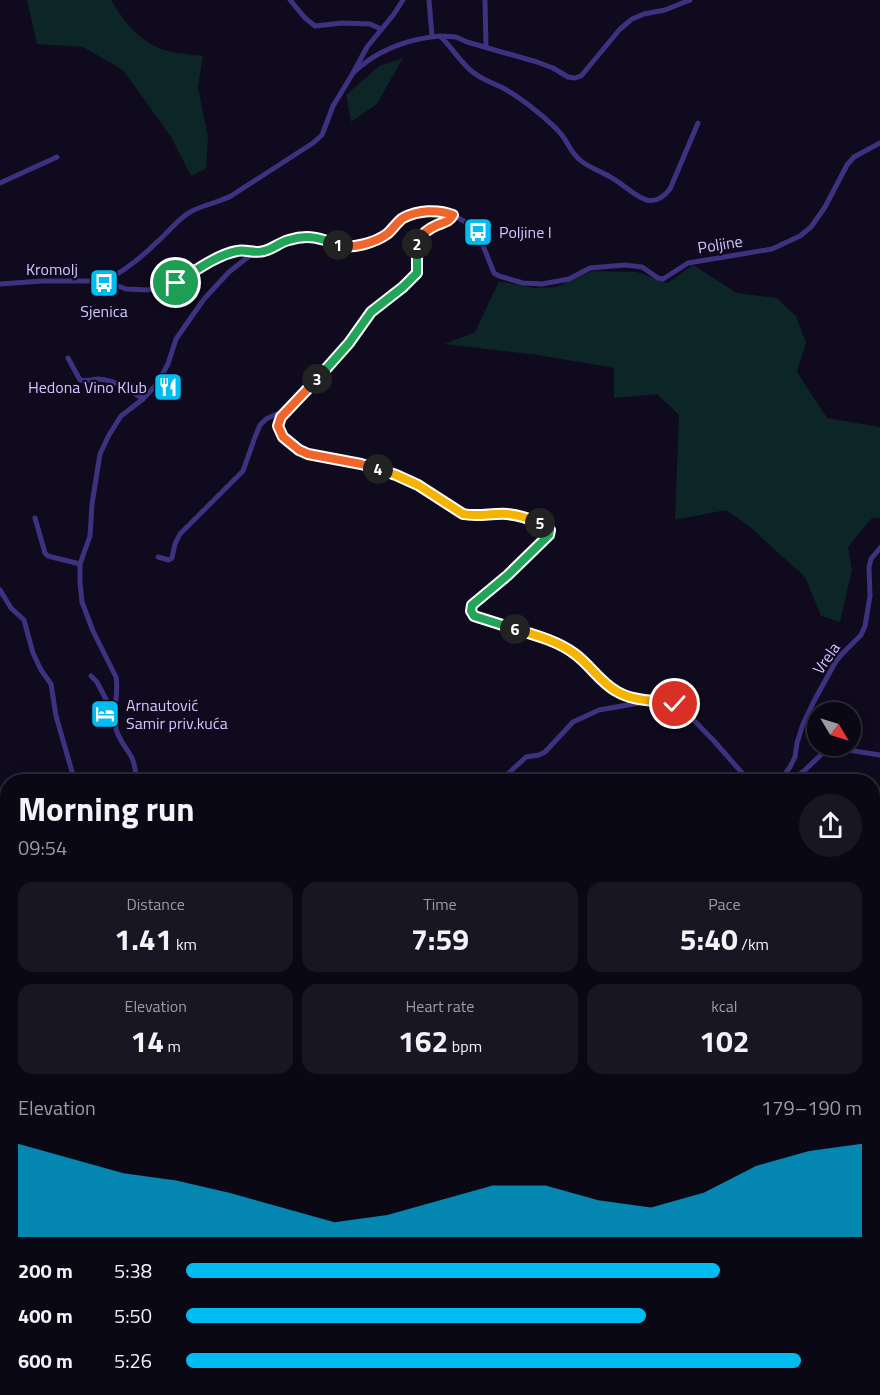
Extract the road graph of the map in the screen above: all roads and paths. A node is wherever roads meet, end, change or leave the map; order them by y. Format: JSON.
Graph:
{"nodes":[{"id":1,"x":290,"y":0,"type":"edge"},
{"id":2,"x":403,"y":0,"type":"edge"},
{"id":3,"x":429,"y":0,"type":"edge"},
{"id":4,"x":485,"y":0,"type":"edge"},
{"id":5,"x":690,"y":0,"type":"edge"},
{"id":6,"x":381,"y":29,"type":"junction"},
{"id":7,"x":432,"y":36,"type":"junction"},
{"id":8,"x":440,"y":36,"type":"junction"},
{"id":9,"x":486,"y":47,"type":"junction"},
{"id":10,"x":353,"y":73,"type":"junction"},
{"id":11,"x":698,"y":123,"type":"dead end"},
{"id":12,"x":880,"y":143,"type":"edge"},
{"id":13,"x":57,"y":157,"type":"dead end"},
{"id":14,"x":0,"y":183,"type":"edge"},
{"id":15,"x":453,"y":215,"type":"junction"},
{"id":16,"x":253,"y":253,"type":"junction"},
{"id":17,"x":105,"y":281,"type":"junction"},
{"id":18,"x":0,"y":284,"type":"edge"},
{"id":19,"x":68,"y":358,"type":"dead end"},
{"id":20,"x":143,"y":399,"type":"junction"},
{"id":21,"x":285,"y":413,"type":"junction"},
{"id":22,"x":35,"y":518,"type":"dead end"},
{"id":23,"x":880,"y":548,"type":"edge"},
{"id":24,"x":158,"y":557,"type":"dead end"},
{"id":25,"x":80,"y":564,"type":"junction"},
{"id":26,"x":0,"y":590,"type":"edge"},
{"id":27,"x":91,"y":676,"type":"dead end"},
{"id":28,"x":649,"y":702,"type":"junction"},
{"id":29,"x":115,"y":716,"type":"junction"},
{"id":30,"x":880,"y":755,"type":"edge"},
{"id":31,"x":804,"y":771,"type":"joint"},
{"id":32,"x":73,"y":774,"type":"edge"},
{"id":33,"x":136,"y":774,"type":"edge"},
{"id":34,"x":507,"y":774,"type":"edge"},
{"id":35,"x":743,"y":774,"type":"edge"},
{"id":36,"x":785,"y":774,"type":"edge"},
{"id":37,"x":799,"y":774,"type":"edge"}],
"edges":[{"from":1,"to":6,"type":"street"},
{"from":2,"to":6,"type":"street"},
{"from":3,"to":7,"type":"street"},
{"from":4,"to":9,"type":"street"},
{"from":5,"to":9,"type":"street"},
{"from":6,"to":10,"type":"street"},
{"from":7,"to":8,"type":"street"},
{"from":7,"to":10,"type":"street"},
{"from":8,"to":9,"type":"street"},
{"from":8,"to":11,"type":"street"},
{"from":10,"to":17,"type":"street"},
{"from":12,"to":15,"type":"street","name":"Poljine"},
{"from":13,"to":14,"type":"street"},
{"from":15,"to":16,"type":"street"},
{"from":15,"to":21,"type":"street"},
{"from":16,"to":17,"type":"street"},
{"from":16,"to":20,"type":"street"},
{"from":17,"to":18,"type":"street","name":"Kromolj"},
{"from":19,"to":20,"type":"street"},
{"from":20,"to":25,"type":"street"},
{"from":21,"to":24,"type":"street"},
{"from":21,"to":28,"type":"street"},
{"from":22,"to":25,"type":"street"},
{"from":23,"to":36,"type":"street","name":"Vrela"},
{"from":25,"to":29,"type":"street"},
{"from":26,"to":32,"type":"street"},
{"from":27,"to":29,"type":"street"},
{"from":28,"to":34,"type":"street"},
{"from":28,"to":35,"type":"street"},
{"from":29,"to":33,"type":"street"},
{"from":30,"to":31,"type":"street"},
{"from":31,"to":37,"type":"street"}]}
